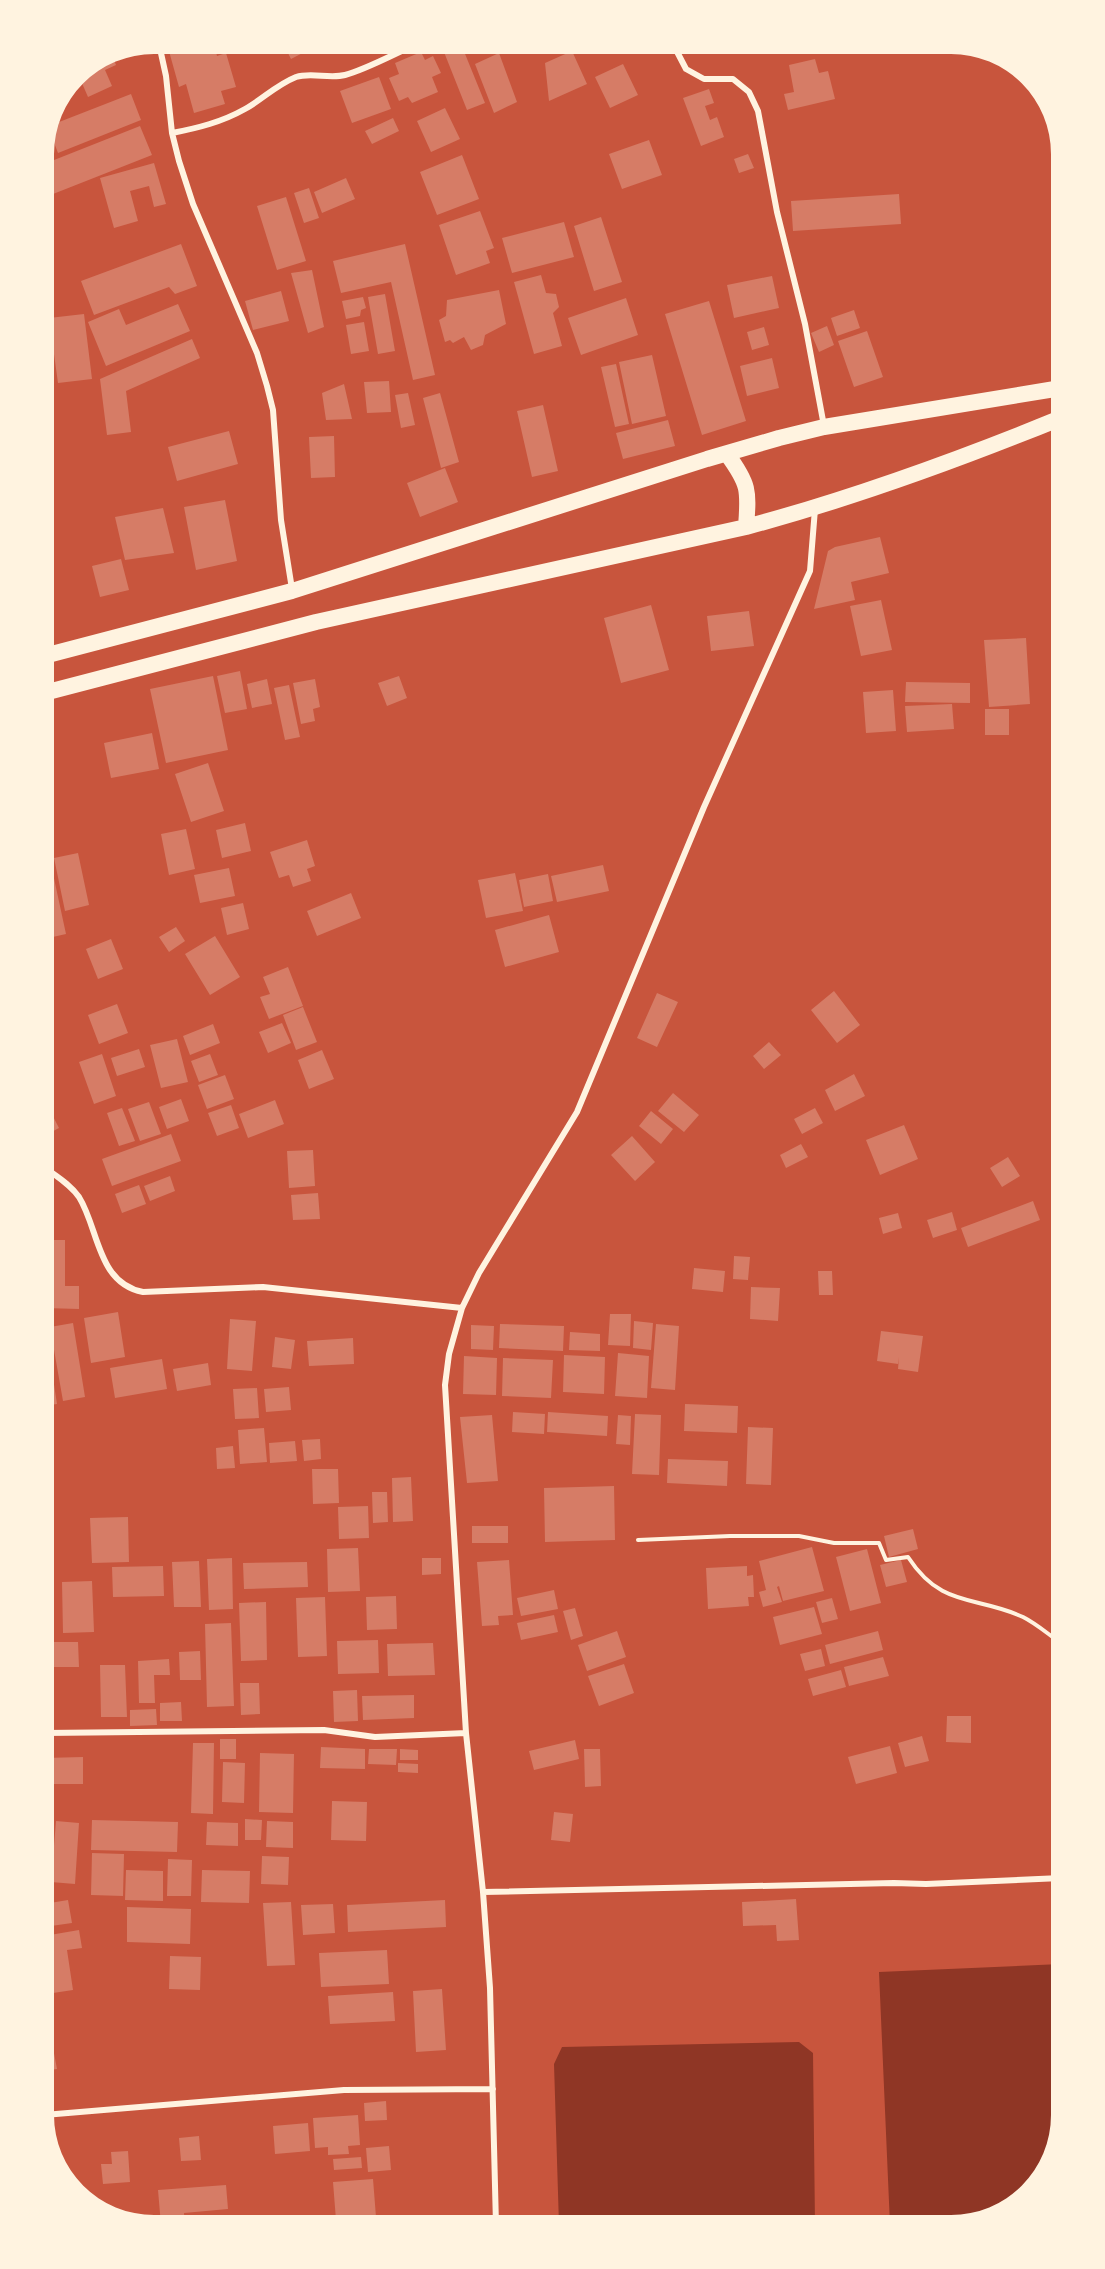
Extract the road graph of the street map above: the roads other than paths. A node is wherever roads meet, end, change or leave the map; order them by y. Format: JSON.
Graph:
{"nodes":[{"id":1,"x":161,"y":54,"type":"edge"},
{"id":2,"x":394,"y":54,"type":"edge"},
{"id":3,"x":678,"y":54,"type":"edge"},
{"id":4,"x":172,"y":133,"type":"junction"},
{"id":5,"x":1051,"y":390,"type":"edge"},
{"id":6,"x":1051,"y":423,"type":"edge"},
{"id":7,"x":824,"y":427,"type":"junction"},
{"id":8,"x":727,"y":454,"type":"junction"},
{"id":9,"x":815,"y":508,"type":"junction"},
{"id":10,"x":746,"y":527,"type":"junction"},
{"id":11,"x":292,"y":591,"type":"junction"},
{"id":12,"x":54,"y":653,"type":"edge"},
{"id":13,"x":54,"y":690,"type":"edge"},
{"id":14,"x":54,"y":1174,"type":"edge"},
{"id":15,"x":462,"y":1308,"type":"junction"},
{"id":16,"x":54,"y":1733,"type":"edge"},
{"id":17,"x":466,"y":1733,"type":"junction"},
{"id":18,"x":1051,"y":1878,"type":"edge"},
{"id":19,"x":483,"y":1892,"type":"junction"},
{"id":20,"x":493,"y":2089,"type":"junction"},
{"id":21,"x":54,"y":2114,"type":"edge"},
{"id":22,"x":496,"y":2215,"type":"edge"}],
"edges":[{"from":1,"to":4,"type":"street"},
{"from":2,"to":4,"type":"street"},
{"from":3,"to":7,"type":"street"},
{"from":4,"to":11,"type":"street"},
{"from":5,"to":7,"type":"highway"},
{"from":6,"to":9,"type":"highway"},
{"from":7,"to":8,"type":"highway"},
{"from":8,"to":10,"type":"highway"},
{"from":8,"to":11,"type":"highway"},
{"from":9,"to":10,"type":"highway"},
{"from":9,"to":15,"type":"street"},
{"from":10,"to":13,"type":"highway"},
{"from":11,"to":12,"type":"highway"},
{"from":14,"to":15,"type":"street"},
{"from":15,"to":17,"type":"street"},
{"from":16,"to":17,"type":"street"},
{"from":17,"to":19,"type":"street"},
{"from":18,"to":19,"type":"street"},
{"from":19,"to":20,"type":"street"},
{"from":20,"to":21,"type":"street"},
{"from":20,"to":22,"type":"street"}]}
